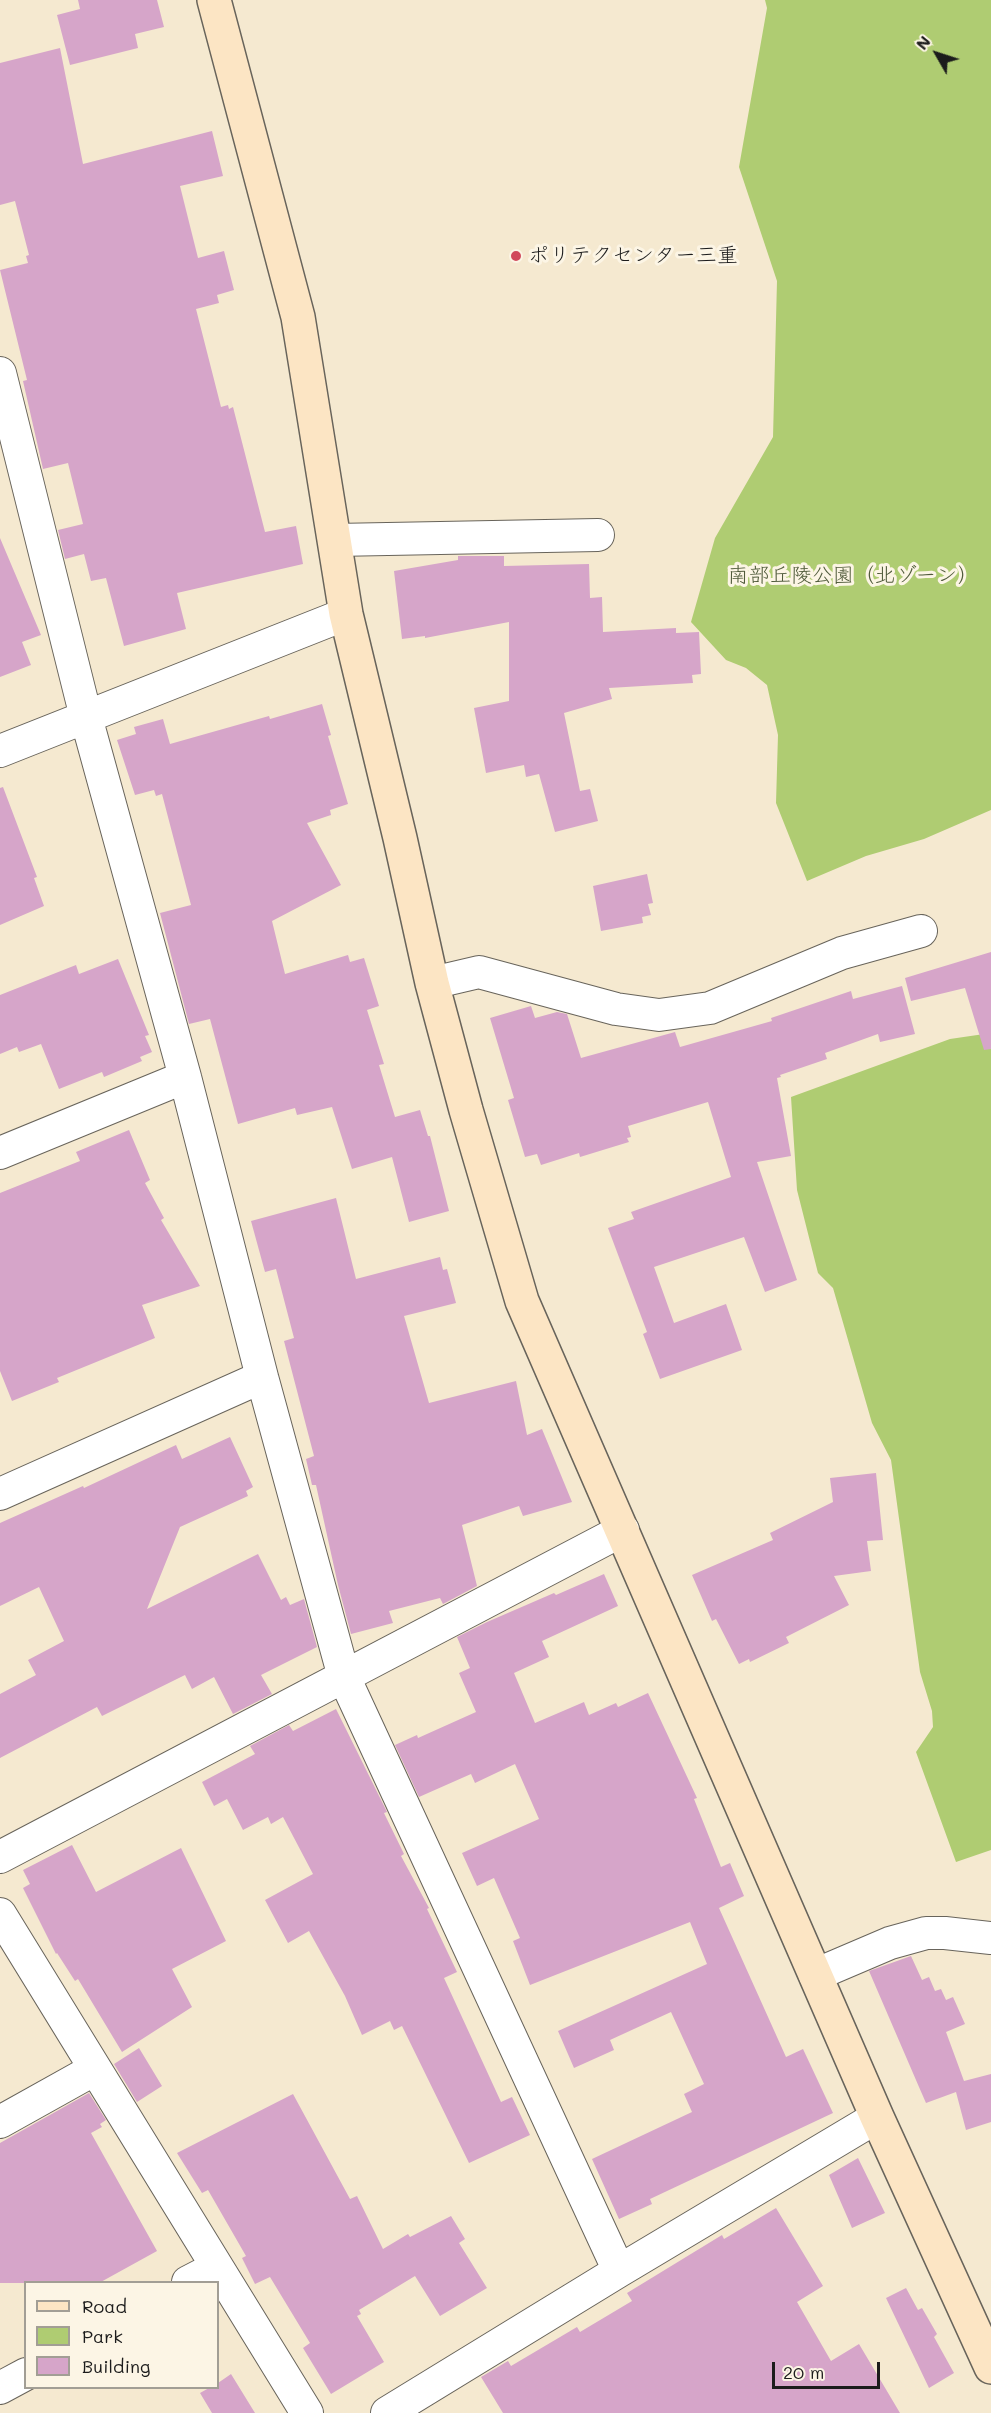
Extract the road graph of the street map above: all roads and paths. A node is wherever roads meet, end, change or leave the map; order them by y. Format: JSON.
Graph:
{"nodes":[{"id":1,"x":214,"y":0,"type":"edge"},
{"id":2,"x":0,"y":373,"type":"edge"},
{"id":3,"x":6,"y":424,"type":"edge"},
{"id":4,"x":598,"y":535,"type":"dead end"},
{"id":5,"x":335,"y":540,"type":"junction"},
{"id":6,"x":346,"y":614,"type":"junction"},
{"id":7,"x":86,"y":717,"type":"junction"},
{"id":8,"x":0,"y":751,"type":"edge"},
{"id":9,"x":921,"y":931,"type":"dead end"},
{"id":10,"x":432,"y":983,"type":"junction"},
{"id":11,"x":185,"y":1077,"type":"junction"},
{"id":12,"x":0,"y":1153,"type":"edge"},
{"id":13,"x":262,"y":1377,"type":"junction"},
{"id":14,"x":0,"y":1494,"type":"edge"},
{"id":15,"x":623,"y":1530,"type":"junction"},
{"id":16,"x":344,"y":1677,"type":"junction"},
{"id":17,"x":0,"y":1857,"type":"edge"},
{"id":18,"x":0,"y":1914,"type":"edge"},
{"id":19,"x":991,"y":1938,"type":"edge"},
{"id":20,"x":815,"y":1975,"type":"junction"},
{"id":21,"x":95,"y":2069,"type":"junction"},
{"id":22,"x":877,"y":2117,"type":"junction"},
{"id":23,"x":0,"y":2122,"type":"edge"},
{"id":24,"x":217,"y":2267,"type":"junction"},
{"id":25,"x":619,"y":2271,"type":"junction"},
{"id":26,"x":192,"y":2281,"type":"edge"},
{"id":27,"x":991,"y":2367,"type":"edge"},
{"id":28,"x":24,"y":2375,"type":"edge"},
{"id":29,"x":0,"y":2388,"type":"edge"},
{"id":30,"x":307,"y":2413,"type":"edge"},
{"id":31,"x":387,"y":2413,"type":"edge"}],
"edges":[{"from":1,"to":5,"type":"street"},
{"from":2,"to":3,"type":"street"},
{"from":3,"to":7,"type":"street"},
{"from":4,"to":5,"type":"street"},
{"from":5,"to":6,"type":"street"},
{"from":6,"to":7,"type":"street"},
{"from":6,"to":10,"type":"street"},
{"from":7,"to":8,"type":"street"},
{"from":7,"to":11,"type":"street"},
{"from":9,"to":10,"type":"street"},
{"from":10,"to":15,"type":"street"},
{"from":11,"to":12,"type":"street"},
{"from":11,"to":13,"type":"street"},
{"from":13,"to":14,"type":"street"},
{"from":13,"to":16,"type":"street"},
{"from":15,"to":16,"type":"street"},
{"from":15,"to":20,"type":"street"},
{"from":16,"to":17,"type":"street"},
{"from":16,"to":25,"type":"street"},
{"from":18,"to":21,"type":"street"},
{"from":19,"to":20,"type":"street"},
{"from":20,"to":22,"type":"street"},
{"from":21,"to":23,"type":"street"},
{"from":21,"to":24,"type":"street"},
{"from":22,"to":25,"type":"street"},
{"from":22,"to":27,"type":"street"},
{"from":24,"to":26,"type":"street"},
{"from":24,"to":30,"type":"street"},
{"from":25,"to":31,"type":"street"},
{"from":28,"to":29,"type":"street"}]}
